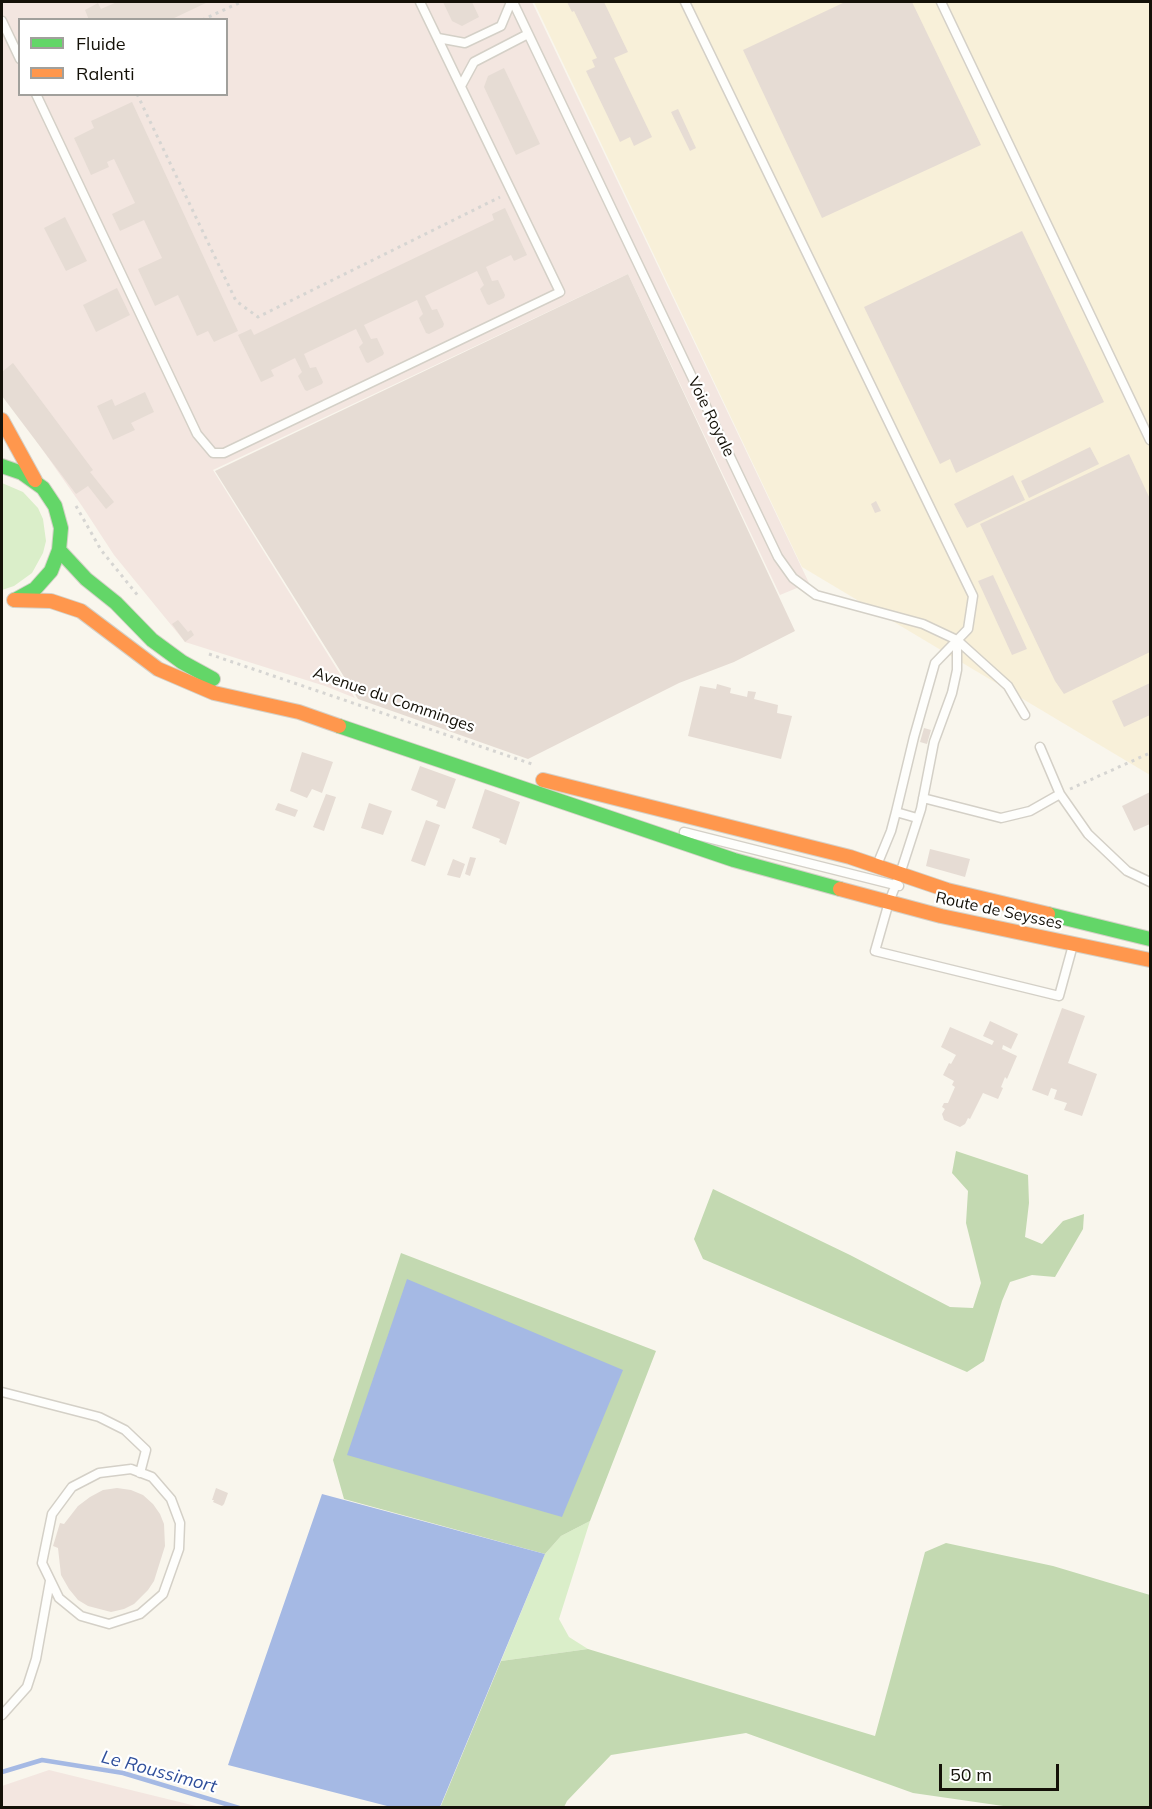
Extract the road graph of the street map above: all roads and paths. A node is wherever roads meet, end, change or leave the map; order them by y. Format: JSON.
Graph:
{"nodes":[{"id":1,"x":241,"y":2,"type":"edge"},
{"id":2,"x":420,"y":2,"type":"edge"},
{"id":3,"x":512,"y":2,"type":"edge"},
{"id":4,"x":685,"y":2,"type":"edge"},
{"id":5,"x":941,"y":2,"type":"edge"},
{"id":6,"x":206,"y":18,"type":"edge"},
{"id":7,"x":2,"y":21,"type":"edge"},
{"id":8,"x":528,"y":34,"type":"junction"},
{"id":9,"x":438,"y":38,"type":"junction"},
{"id":10,"x":18,"y":55,"type":"edge"},
{"id":11,"x":461,"y":86,"type":"junction"},
{"id":12,"x":37,"y":96,"type":"edge"},
{"id":13,"x":138,"y":96,"type":"edge"},
{"id":14,"x":511,"y":191,"type":"junction"},
{"id":15,"x":2,"y":420,"type":"edge"},
{"id":16,"x":1150,"y":440,"type":"edge"},
{"id":17,"x":2,"y":466,"type":"edge"},
{"id":18,"x":35,"y":480,"type":"junction"},
{"id":19,"x":76,"y":506,"type":"dead end"},
{"id":20,"x":59,"y":550,"type":"junction"},
{"id":21,"x":141,"y":599,"type":"dead end"},
{"id":22,"x":8,"y":602,"type":"edge"},
{"id":23,"x":957,"y":640,"type":"junction"},
{"id":24,"x":203,"y":652,"type":"dead end"},
{"id":25,"x":1025,"y":715,"type":"dead end"},
{"id":26,"x":1040,"y":747,"type":"dead end"},
{"id":27,"x":1150,"y":753,"type":"edge"},
{"id":28,"x":537,"y":773,"type":"junction"},
{"id":29,"x":1060,"y":794,"type":"junction"},
{"id":30,"x":923,"y":798,"type":"junction"},
{"id":31,"x":610,"y":807,"type":"dead end"},
{"id":32,"x":896,"y":812,"type":"junction"},
{"id":33,"x":917,"y":818,"type":"junction"},
{"id":34,"x":644,"y":819,"type":"dead end"},
{"id":35,"x":850,"y":857,"type":"joint"},
{"id":36,"x":876,"y":867,"type":"junction"},
{"id":37,"x":898,"y":880,"type":"junction"},
{"id":38,"x":882,"y":882,"type":"junction"},
{"id":39,"x":1150,"y":882,"type":"edge"},
{"id":40,"x":889,"y":902,"type":"junction"},
{"id":41,"x":1150,"y":939,"type":"edge"},
{"id":42,"x":1073,"y":944,"type":"junction"},
{"id":43,"x":1150,"y":960,"type":"edge"},
{"id":44,"x":2,"y":1393,"type":"edge"},
{"id":45,"x":140,"y":1473,"type":"junction"},
{"id":46,"x":50,"y":1581,"type":"junction"},
{"id":47,"x":2,"y":1715,"type":"edge"}],
"edges":[{"from":1,"to":6,"type":"path"},
{"from":2,"to":9,"type":"lane"},
{"from":3,"to":8,"type":"lane","name":"Voie Royale"},
{"from":3,"to":9,"type":"lane"},
{"from":4,"to":23,"type":"lane"},
{"from":5,"to":16,"type":"lane"},
{"from":7,"to":10,"type":"lane"},
{"from":8,"to":11,"type":"lane"},
{"from":8,"to":23,"type":"lane","name":"Voie Royale"},
{"from":9,"to":11,"type":"lane"},
{"from":11,"to":14,"type":"lane"},
{"from":12,"to":14,"type":"lane"},
{"from":13,"to":14,"type":"path"},
{"from":15,"to":18,"type":"main road"},
{"from":17,"to":18,"type":"main road"},
{"from":18,"to":20,"type":"main road"},
{"from":19,"to":21,"type":"path"},
{"from":20,"to":22,"type":"main road"},
{"from":20,"to":28,"type":"main road","name":"Avenue du Comminges"},
{"from":22,"to":40,"type":"main road","name":"Route de Seysses"},
{"from":23,"to":25,"type":"lane","name":"Voie Royale"},
{"from":23,"to":30,"type":"lane"},
{"from":23,"to":32,"type":"lane"},
{"from":24,"to":28,"type":"path","name":"Avenue du Comminges"},
{"from":26,"to":29,"type":"lane"},
{"from":27,"to":29,"type":"path"},
{"from":28,"to":31,"type":"lane","name":"Avenue du Comminges"},
{"from":28,"to":35,"type":"main road","name":"Avenue du Comminges"},
{"from":29,"to":30,"type":"lane"},
{"from":29,"to":39,"type":"lane"},
{"from":30,"to":33,"type":"lane"},
{"from":32,"to":33,"type":"lane"},
{"from":32,"to":36,"type":"lane"},
{"from":33,"to":37,"type":"lane"},
{"from":34,"to":38,"type":"lane","name":"Route de Seysses"},
{"from":35,"to":36,"type":"main road","name":"Route de Seysses"},
{"from":36,"to":37,"type":"main road","name":"Route de Seysses"},
{"from":36,"to":38,"type":"lane"},
{"from":37,"to":38,"type":"lane","name":"Route de Seysses"},
{"from":37,"to":40,"type":"lane"},
{"from":37,"to":41,"type":"main road","name":"Route de Seysses"},
{"from":38,"to":40,"type":"lane"},
{"from":40,"to":42,"type":"main road","name":"Route de Seysses"},
{"from":40,"to":42,"type":"lane"},
{"from":42,"to":43,"type":"main road","name":"Route de Seysses"},
{"from":44,"to":45,"type":"lane"},
{"from":45,"to":46,"type":"lane"},
{"from":45,"to":46,"type":"lane"},
{"from":46,"to":47,"type":"lane"}]}
